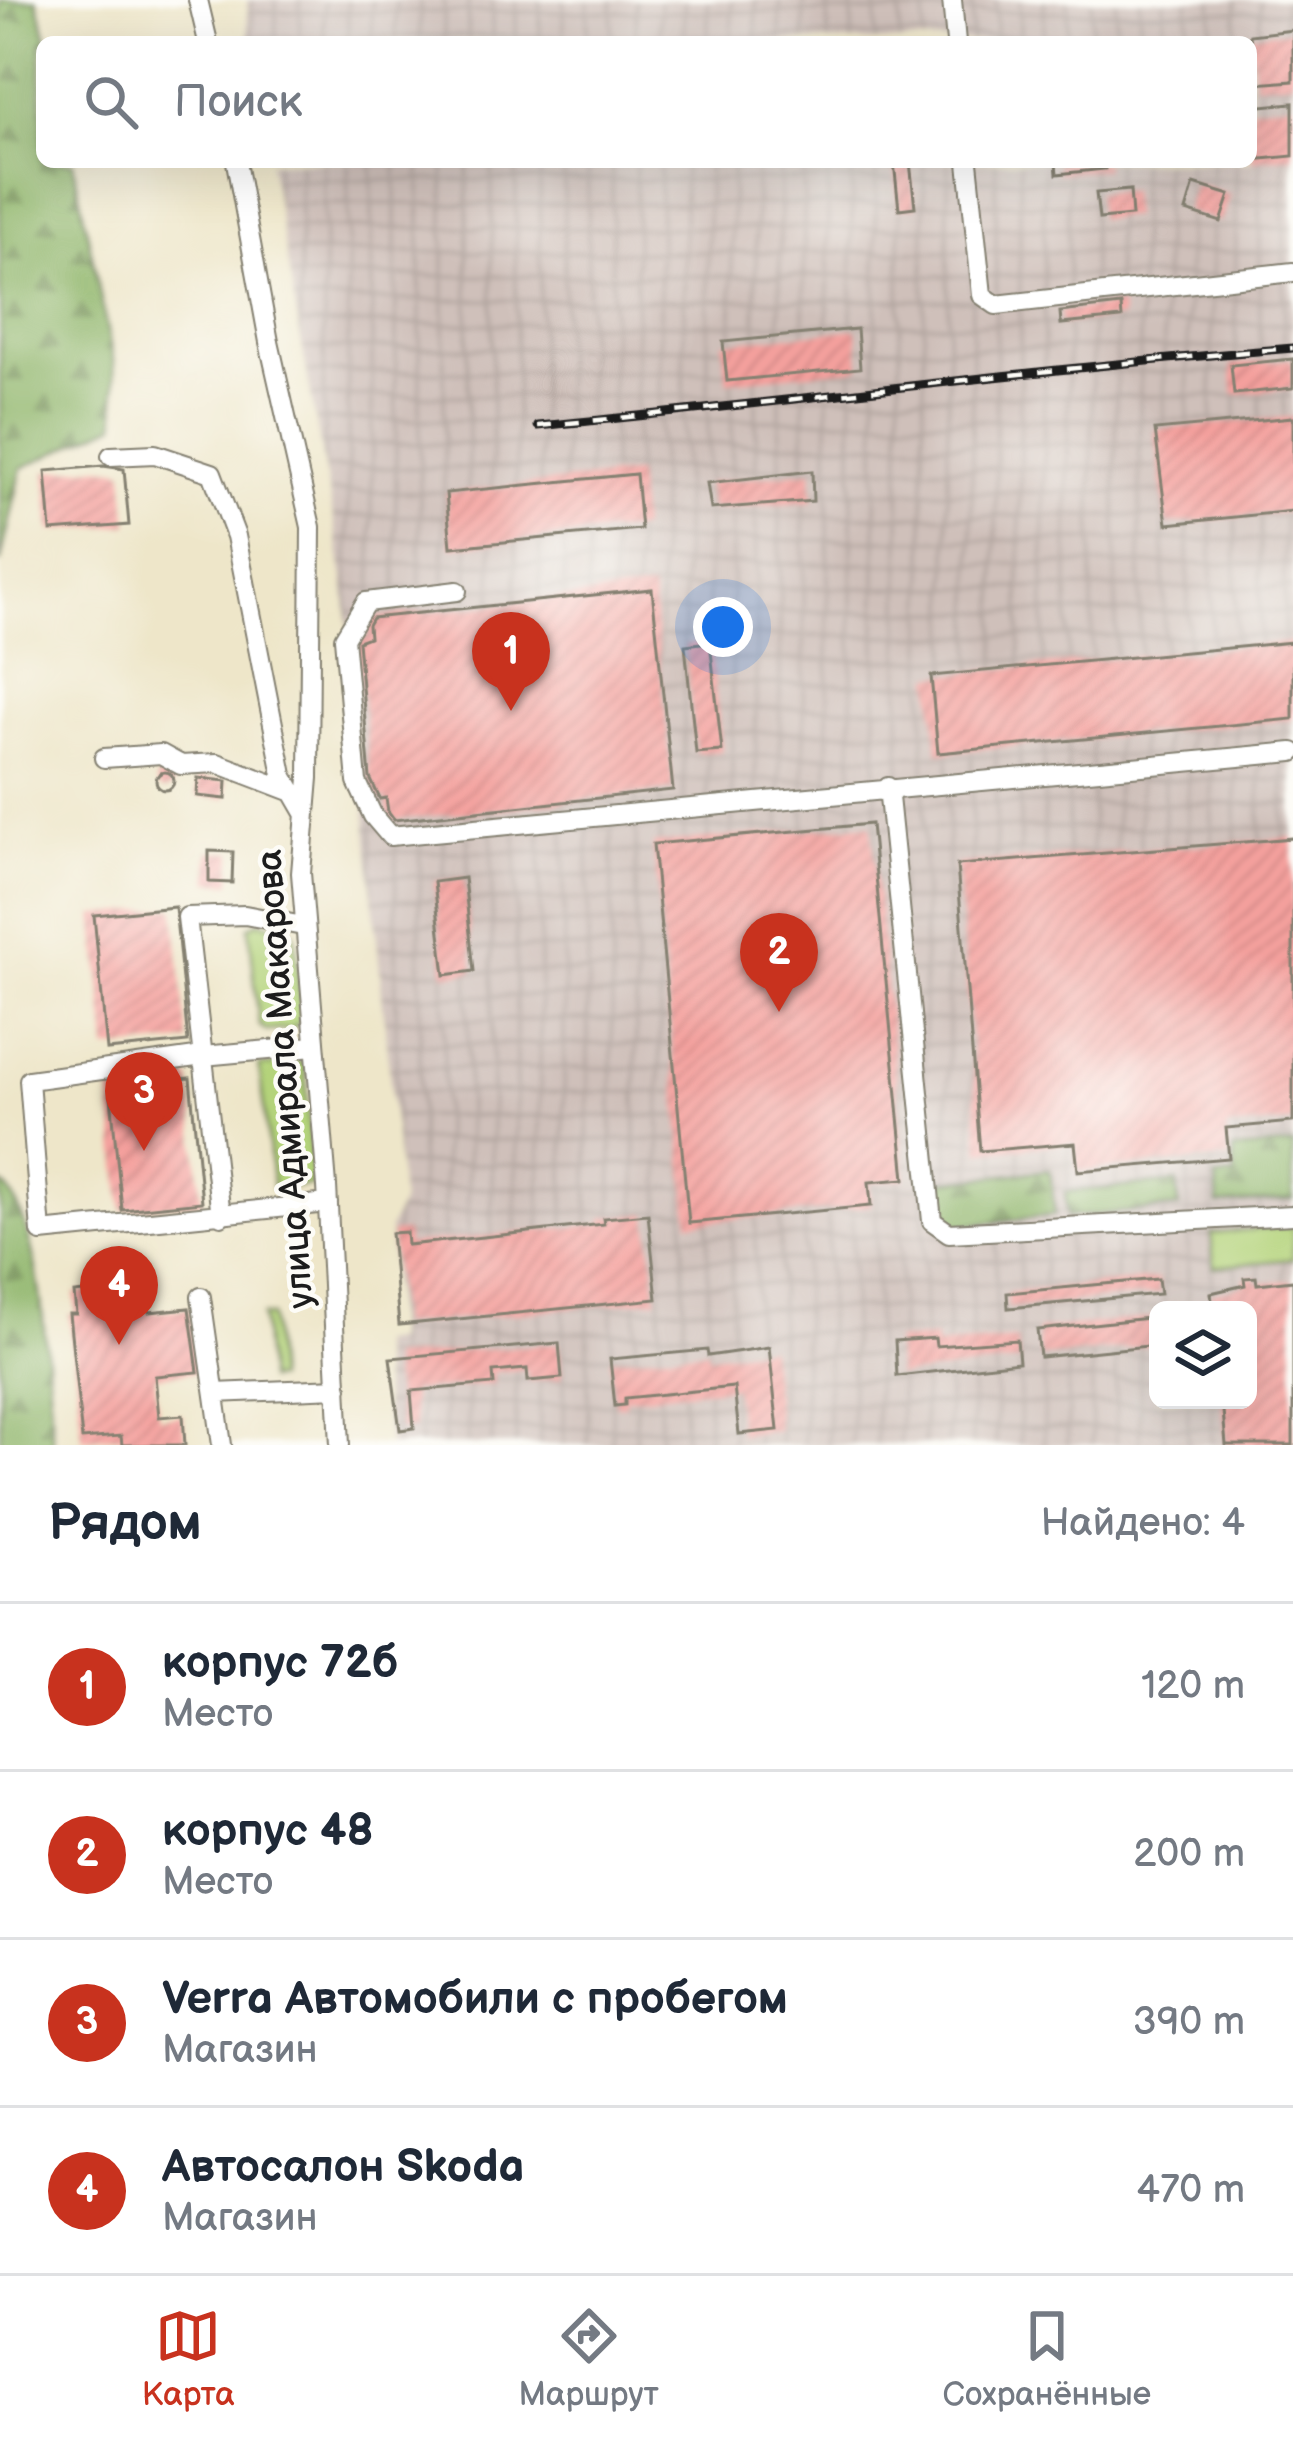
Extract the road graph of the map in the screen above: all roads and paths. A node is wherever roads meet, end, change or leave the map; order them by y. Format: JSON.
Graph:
{"nodes":[{"id":1,"x":198,"y":0,"type":"edge"},
{"id":2,"x":952,"y":0,"type":"edge"},
{"id":3,"x":207,"y":36,"type":"edge"},
{"id":4,"x":955,"y":36,"type":"edge"},
{"id":5,"x":237,"y":168,"type":"edge"},
{"id":6,"x":969,"y":168,"type":"edge"},
{"id":7,"x":1293,"y":272,"type":"edge"},
{"id":8,"x":111,"y":456,"type":"dead end"},
{"id":9,"x":457,"y":591,"type":"dead end"},
{"id":10,"x":1293,"y":752,"type":"edge"},
{"id":11,"x":104,"y":758,"type":"dead end"},
{"id":12,"x":888,"y":787,"type":"junction"},
{"id":13,"x":293,"y":792,"type":"junction"},
{"id":14,"x":305,"y":813,"type":"junction"},
{"id":15,"x":303,"y":926,"type":"junction"},
{"id":16,"x":314,"y":1046,"type":"junction"},
{"id":17,"x":203,"y":1056,"type":"junction"},
{"id":18,"x":328,"y":1203,"type":"junction"},
{"id":19,"x":1293,"y":1215,"type":"edge"},
{"id":20,"x":221,"y":1216,"type":"junction"},
{"id":21,"x":201,"y":1297,"type":"dead end"},
{"id":22,"x":338,"y":1388,"type":"junction"},
{"id":23,"x":215,"y":1394,"type":"junction"},
{"id":24,"x":222,"y":1445,"type":"edge"},
{"id":25,"x":340,"y":1445,"type":"edge"}],
"edges":[{"from":1,"to":3,"type":"street"},
{"from":2,"to":4,"type":"street"},
{"from":5,"to":14,"type":"street","name":"улица Адмирала Макарова"},
{"from":6,"to":7,"type":"street"},
{"from":8,"to":13,"type":"street"},
{"from":9,"to":12,"type":"street"},
{"from":10,"to":12,"type":"street"},
{"from":11,"to":13,"type":"street"},
{"from":12,"to":19,"type":"street"},
{"from":13,"to":14,"type":"street"},
{"from":14,"to":15,"type":"street","name":"улица Адмирала Макарова"},
{"from":15,"to":16,"type":"street","name":"улица Адмирала Макарова"},
{"from":15,"to":17,"type":"street"},
{"from":16,"to":17,"type":"street"},
{"from":16,"to":18,"type":"street","name":"улица Адмирала Макарова"},
{"from":17,"to":20,"type":"street"},
{"from":17,"to":20,"type":"street"},
{"from":18,"to":20,"type":"street"},
{"from":18,"to":22,"type":"street","name":"улица Адмирала Макарова"},
{"from":21,"to":23,"type":"street"},
{"from":22,"to":23,"type":"street"},
{"from":22,"to":25,"type":"street","name":"улица Адмирала Макарова"},
{"from":23,"to":24,"type":"street"}]}
